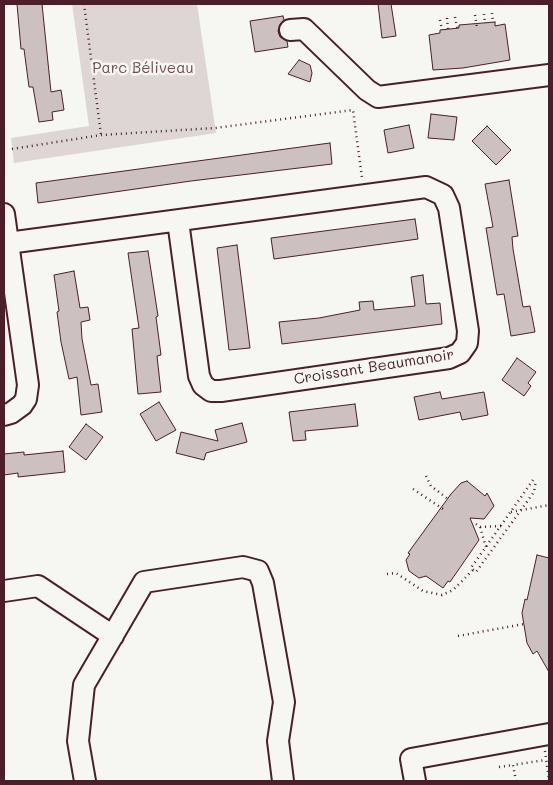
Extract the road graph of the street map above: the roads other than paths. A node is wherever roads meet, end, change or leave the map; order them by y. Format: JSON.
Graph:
{"nodes":[{"id":1,"x":290,"y":30,"type":"dead end"},
{"id":2,"x":549,"y":74,"type":"edge"},
{"id":3,"x":4,"y":214,"type":"edge"},
{"id":4,"x":178,"y":221,"type":"junction"},
{"id":5,"x":8,"y":243,"type":"junction"},
{"id":6,"x":4,"y":415,"type":"edge"},
{"id":7,"x":4,"y":591,"type":"edge"},
{"id":8,"x":112,"y":636,"type":"junction"},
{"id":9,"x":549,"y":734,"type":"edge"},
{"id":10,"x":85,"y":781,"type":"edge"},
{"id":11,"x":283,"y":781,"type":"edge"},
{"id":12,"x":415,"y":781,"type":"edge"}],
"edges":[{"from":1,"to":2,"type":"street"},
{"from":3,"to":5,"type":"street"},
{"from":4,"to":4,"type":"street","name":"Croissant Beaumanoir"},
{"from":4,"to":5,"type":"street","name":"Croissant Beaumanoir"},
{"from":5,"to":6,"type":"street"},
{"from":7,"to":8,"type":"street"},
{"from":8,"to":10,"type":"street"},
{"from":8,"to":11,"type":"street"},
{"from":9,"to":12,"type":"street"}]}
